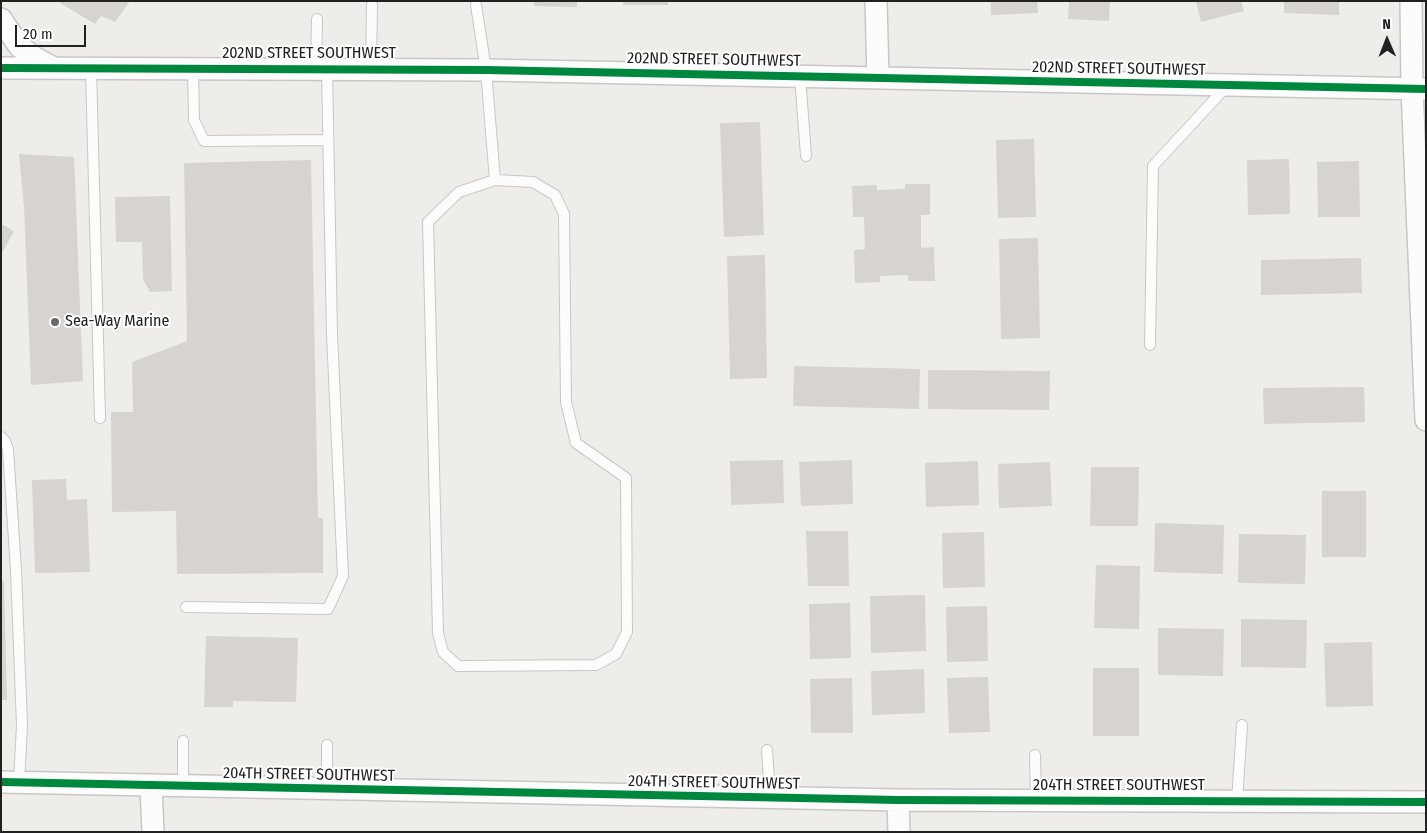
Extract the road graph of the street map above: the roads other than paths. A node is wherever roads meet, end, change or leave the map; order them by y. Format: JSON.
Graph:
{"nodes":[{"id":1,"x":876,"y":1,"type":"edge"},
{"id":2,"x":1411,"y":1,"type":"edge"},
{"id":3,"x":372,"y":5,"type":"dead end"},
{"id":4,"x":476,"y":5,"type":"dead end"},
{"id":5,"x":317,"y":18,"type":"dead end"},
{"id":6,"x":1,"y":19,"type":"edge"},
{"id":7,"x":1,"y":68,"type":"edge"},
{"id":8,"x":54,"y":68,"type":"junction"},
{"id":9,"x":91,"y":68,"type":"junction"},
{"id":10,"x":193,"y":68,"type":"junction"},
{"id":11,"x":321,"y":68,"type":"junction"},
{"id":12,"x":371,"y":68,"type":"junction"},
{"id":13,"x":486,"y":70,"type":"junction"},
{"id":14,"x":800,"y":76,"type":"junction"},
{"id":15,"x":878,"y":78,"type":"junction"},
{"id":16,"x":1227,"y":85,"type":"junction"},
{"id":17,"x":1419,"y":89,"type":"edge"},
{"id":18,"x":328,"y":140,"type":"junction"},
{"id":19,"x":806,"y":156,"type":"dead end"},
{"id":20,"x":495,"y":180,"type":"junction"},
{"id":21,"x":1150,"y":345,"type":"dead end"},
{"id":22,"x":100,"y":418,"type":"dead end"},
{"id":23,"x":1426,"y":420,"type":"edge"},
{"id":24,"x":1,"y":437,"type":"edge"},
{"id":25,"x":186,"y":608,"type":"dead end"},
{"id":26,"x":1242,"y":725,"type":"dead end"},
{"id":27,"x":183,"y":740,"type":"dead end"},
{"id":28,"x":327,"y":745,"type":"dead end"},
{"id":29,"x":767,"y":750,"type":"dead end"},
{"id":30,"x":1035,"y":755,"type":"dead end"},
{"id":31,"x":10,"y":783,"type":"edge"},
{"id":32,"x":151,"y":786,"type":"junction"},
{"id":33,"x":183,"y":786,"type":"junction"},
{"id":34,"x":326,"y":789,"type":"junction"},
{"id":35,"x":770,"y":797,"type":"junction"},
{"id":36,"x":898,"y":800,"type":"junction"},
{"id":37,"x":1036,"y":800,"type":"junction"},
{"id":38,"x":1237,"y":801,"type":"junction"},
{"id":39,"x":1426,"y":802,"type":"edge"},
{"id":40,"x":152,"y":832,"type":"edge"},
{"id":41,"x":898,"y":832,"type":"edge"}],
"edges":[{"from":1,"to":15,"type":"street"},
{"from":2,"to":17,"type":"street"},
{"from":3,"to":12,"type":"lane"},
{"from":4,"to":13,"type":"lane"},
{"from":5,"to":11,"type":"lane"},
{"from":6,"to":8,"type":"street","name":"202ND STREET SOUTHWEST"},
{"from":7,"to":8,"type":"street","name":"202ND STREET SOUTHWEST"},
{"from":8,"to":9,"type":"street","name":"202ND STREET SOUTHWEST"},
{"from":9,"to":10,"type":"street","name":"202ND STREET SOUTHWEST"},
{"from":9,"to":22,"type":"lane"},
{"from":10,"to":11,"type":"street","name":"202ND STREET SOUTHWEST"},
{"from":10,"to":18,"type":"lane"},
{"from":11,"to":12,"type":"street","name":"202ND STREET SOUTHWEST"},
{"from":11,"to":18,"type":"lane"},
{"from":12,"to":13,"type":"street","name":"202ND STREET SOUTHWEST"},
{"from":13,"to":14,"type":"street","name":"202ND STREET SOUTHWEST"},
{"from":13,"to":20,"type":"lane"},
{"from":14,"to":15,"type":"street","name":"202ND STREET SOUTHWEST"},
{"from":14,"to":19,"type":"lane"},
{"from":15,"to":16,"type":"street","name":"202ND STREET SOUTHWEST"},
{"from":16,"to":17,"type":"street","name":"202ND STREET SOUTHWEST"},
{"from":16,"to":21,"type":"lane"},
{"from":17,"to":23,"type":"street"},
{"from":18,"to":25,"type":"lane"},
{"from":20,"to":20,"type":"lane"},
{"from":24,"to":31,"type":"lane"},
{"from":26,"to":38,"type":"lane"},
{"from":27,"to":33,"type":"lane"},
{"from":28,"to":34,"type":"lane"},
{"from":29,"to":35,"type":"lane"},
{"from":30,"to":37,"type":"lane"},
{"from":31,"to":32,"type":"street","name":"204TH STREET SOUTHWEST"},
{"from":32,"to":33,"type":"street","name":"204TH STREET SOUTHWEST"},
{"from":32,"to":40,"type":"street"},
{"from":33,"to":34,"type":"street","name":"204TH STREET SOUTHWEST"},
{"from":34,"to":35,"type":"street","name":"204TH STREET SOUTHWEST"},
{"from":35,"to":36,"type":"street","name":"204TH STREET SOUTHWEST"},
{"from":36,"to":37,"type":"street","name":"204TH STREET SOUTHWEST"},
{"from":36,"to":41,"type":"street"},
{"from":37,"to":38,"type":"street","name":"204TH STREET SOUTHWEST"},
{"from":38,"to":39,"type":"street","name":"204TH STREET SOUTHWEST"}]}
